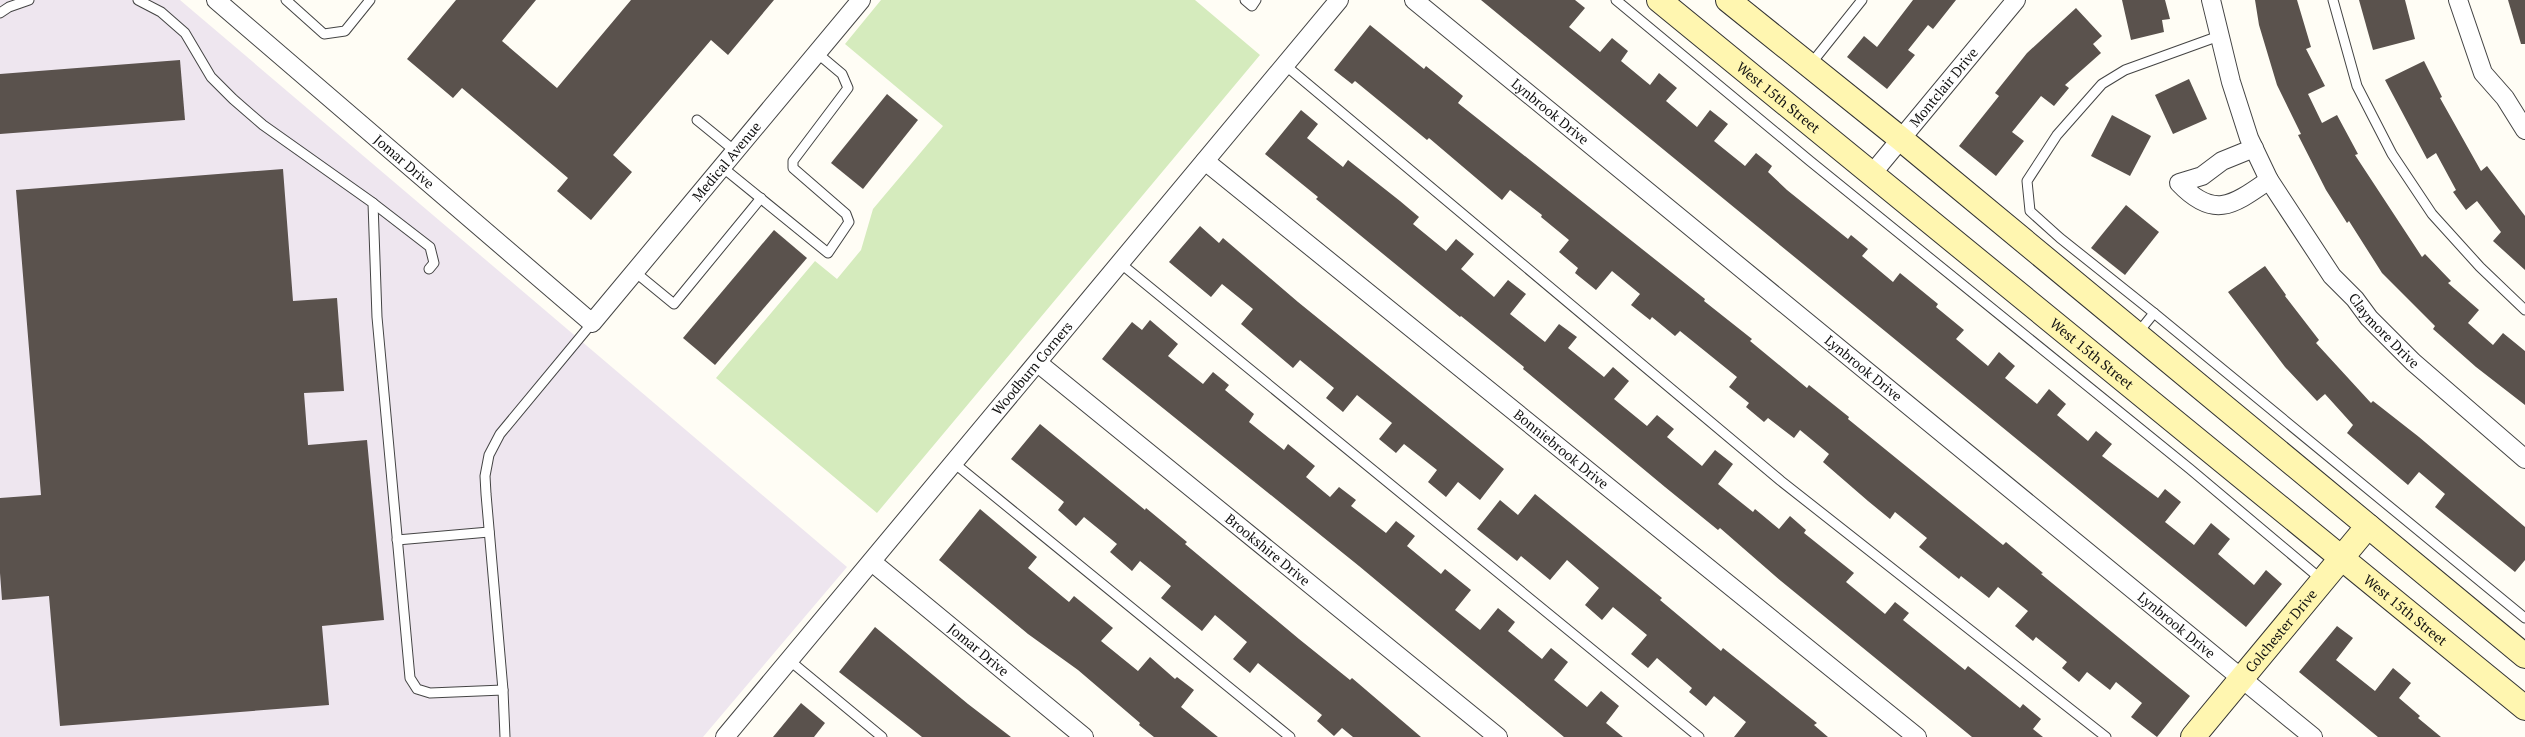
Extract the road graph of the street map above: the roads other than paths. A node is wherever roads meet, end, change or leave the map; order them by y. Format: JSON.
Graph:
{"nodes":[{"id":1,"x":29,"y":0,"type":"edge"},
{"id":2,"x":138,"y":0,"type":"edge"},
{"id":3,"x":216,"y":0,"type":"edge"},
{"id":4,"x":286,"y":0,"type":"edge"},
{"id":5,"x":370,"y":0,"type":"edge"},
{"id":6,"x":861,"y":0,"type":"edge"},
{"id":7,"x":1245,"y":0,"type":"edge"},
{"id":8,"x":1256,"y":0,"type":"edge"},
{"id":9,"x":1339,"y":0,"type":"edge"},
{"id":10,"x":1414,"y":0,"type":"edge"},
{"id":11,"x":1616,"y":0,"type":"edge"},
{"id":12,"x":1659,"y":0,"type":"edge"},
{"id":13,"x":1728,"y":0,"type":"edge"},
{"id":14,"x":1862,"y":0,"type":"edge"},
{"id":15,"x":2016,"y":0,"type":"edge"},
{"id":16,"x":2211,"y":0,"type":"edge"},
{"id":17,"x":2333,"y":0,"type":"edge"},
{"id":18,"x":2458,"y":0,"type":"edge"},
{"id":19,"x":0,"y":13,"type":"edge"},
{"id":20,"x":2219,"y":36,"type":"junction"},
{"id":21,"x":816,"y":53,"type":"junction"},
{"id":22,"x":1285,"y":65,"type":"junction"},
{"id":23,"x":1810,"y":65,"type":"junction"},
{"id":24,"x":697,"y":120,"type":"dead end"},
{"id":25,"x":2525,"y":130,"type":"edge"},
{"id":26,"x":1901,"y":139,"type":"junction"},
{"id":27,"x":2254,"y":148,"type":"junction"},
{"id":28,"x":735,"y":151,"type":"junction"},
{"id":29,"x":1205,"y":160,"type":"junction"},
{"id":30,"x":722,"y":167,"type":"junction"},
{"id":31,"x":1871,"y":175,"type":"junction"},
{"id":32,"x":2269,"y":180,"type":"junction"},
{"id":33,"x":761,"y":198,"type":"junction"},
{"id":34,"x":373,"y":203,"type":"junction"},
{"id":35,"x":1120,"y":263,"type":"junction"},
{"id":36,"x":430,"y":269,"type":"dead end"},
{"id":37,"x":635,"y":272,"type":"junction"},
{"id":38,"x":2525,"y":310,"type":"edge"},
{"id":39,"x":2154,"y":313,"type":"junction"},
{"id":40,"x":592,"y":323,"type":"junction"},
{"id":41,"x":2137,"y":334,"type":"junction"},
{"id":42,"x":1038,"y":363,"type":"junction"},
{"id":43,"x":2525,"y":459,"type":"edge"},
{"id":44,"x":954,"y":463,"type":"junction"},
{"id":45,"x":2368,"y":526,"type":"junction"},
{"id":46,"x":489,"y":532,"type":"junction"},
{"id":47,"x":397,"y":540,"type":"junction"},
{"id":48,"x":2342,"y":557,"type":"junction"},
{"id":49,"x":872,"y":562,"type":"junction"},
{"id":50,"x":2322,"y":580,"type":"junction"},
{"id":51,"x":2525,"y":618,"type":"edge"},
{"id":52,"x":2525,"y":656,"type":"edge"},
{"id":53,"x":790,"y":660,"type":"junction"},
{"id":54,"x":2241,"y":678,"type":"junction"},
{"id":55,"x":503,"y":690,"type":"junction"},
{"id":56,"x":2525,"y":708,"type":"edge"},
{"id":57,"x":505,"y":737,"type":"edge"},
{"id":58,"x":725,"y":737,"type":"edge"},
{"id":59,"x":882,"y":737,"type":"edge"},
{"id":60,"x":1084,"y":737,"type":"edge"},
{"id":61,"x":1290,"y":737,"type":"edge"},
{"id":62,"x":1498,"y":737,"type":"edge"},
{"id":63,"x":1699,"y":737,"type":"edge"},
{"id":64,"x":1917,"y":737,"type":"edge"},
{"id":65,"x":2106,"y":737,"type":"edge"},
{"id":66,"x":2193,"y":737,"type":"edge"},
{"id":67,"x":2313,"y":737,"type":"edge"}],
"edges":[{"from":1,"to":19,"type":"lane"},
{"from":2,"to":34,"type":"lane"},
{"from":3,"to":40,"type":"street","name":"Jomar Drive"},
{"from":4,"to":5,"type":"lane"},
{"from":6,"to":21,"type":"street","name":"Medical Avenue"},
{"from":7,"to":8,"type":"lane"},
{"from":9,"to":22,"type":"street","name":"Woodburn Corners"},
{"from":10,"to":54,"type":"street","name":"Lynbrook Drive"},
{"from":11,"to":50,"type":"lane"},
{"from":12,"to":31,"type":"main road","name":"West 15th Street"},
{"from":13,"to":23,"type":"main road"},
{"from":14,"to":23,"type":"lane"},
{"from":15,"to":26,"type":"street","name":"Montclair Drive"},
{"from":16,"to":20,"type":"street","name":"Claymore Drive"},
{"from":17,"to":38,"type":"lane"},
{"from":18,"to":25,"type":"street"},
{"from":20,"to":27,"type":"street","name":"Claymore Drive"},
{"from":20,"to":39,"type":"lane"},
{"from":21,"to":28,"type":"street","name":"Medical Avenue"},
{"from":21,"to":33,"type":"lane"},
{"from":22,"to":29,"type":"street","name":"Woodburn Corners"},
{"from":22,"to":65,"type":"lane"},
{"from":23,"to":26,"type":"main road"},
{"from":24,"to":28,"type":"lane"},
{"from":26,"to":31,"type":"street","name":"Montclair Drive"},
{"from":26,"to":41,"type":"main road"},
{"from":27,"to":32,"type":"street","name":"Claymore Drive"},
{"from":27,"to":32,"type":"street"},
{"from":28,"to":30,"type":"street","name":"Medical Avenue"},
{"from":29,"to":35,"type":"street","name":"Woodburn Corners"},
{"from":29,"to":64,"type":"street","name":"Bonniebrook Drive"},
{"from":30,"to":33,"type":"lane"},
{"from":30,"to":37,"type":"street","name":"Medical Avenue"},
{"from":31,"to":48,"type":"main road","name":"West 15th Street"},
{"from":32,"to":43,"type":"street","name":"Claymore Drive"},
{"from":33,"to":37,"type":"lane"},
{"from":34,"to":36,"type":"lane"},
{"from":34,"to":47,"type":"lane"},
{"from":35,"to":42,"type":"street","name":"Woodburn Corners"},
{"from":35,"to":63,"type":"lane"},
{"from":37,"to":40,"type":"street","name":"Medical Avenue"},
{"from":39,"to":41,"type":"lane"},
{"from":39,"to":51,"type":"lane"},
{"from":40,"to":46,"type":"lane"},
{"from":41,"to":45,"type":"main road"},
{"from":42,"to":44,"type":"street","name":"Woodburn Corners"},
{"from":42,"to":62,"type":"street","name":"Brookshire Drive"},
{"from":44,"to":49,"type":"street","name":"Woodburn Corners"},
{"from":44,"to":61,"type":"lane"},
{"from":45,"to":48,"type":"main road","name":"Colchester Drive"},
{"from":45,"to":52,"type":"main road"},
{"from":46,"to":47,"type":"lane"},
{"from":46,"to":55,"type":"lane"},
{"from":47,"to":55,"type":"lane"},
{"from":48,"to":50,"type":"main road","name":"Colchester Drive"},
{"from":48,"to":56,"type":"main road","name":"West 15th Street"},
{"from":49,"to":53,"type":"street","name":"Woodburn Corners"},
{"from":49,"to":60,"type":"street","name":"Jomar Drive"},
{"from":50,"to":54,"type":"main road","name":"Colchester Drive"},
{"from":53,"to":58,"type":"street","name":"Woodburn Corners"},
{"from":53,"to":59,"type":"lane"},
{"from":54,"to":66,"type":"main road","name":"Colchester Drive"},
{"from":54,"to":67,"type":"street","name":"Lynbrook Drive"},
{"from":55,"to":57,"type":"lane"}]}
